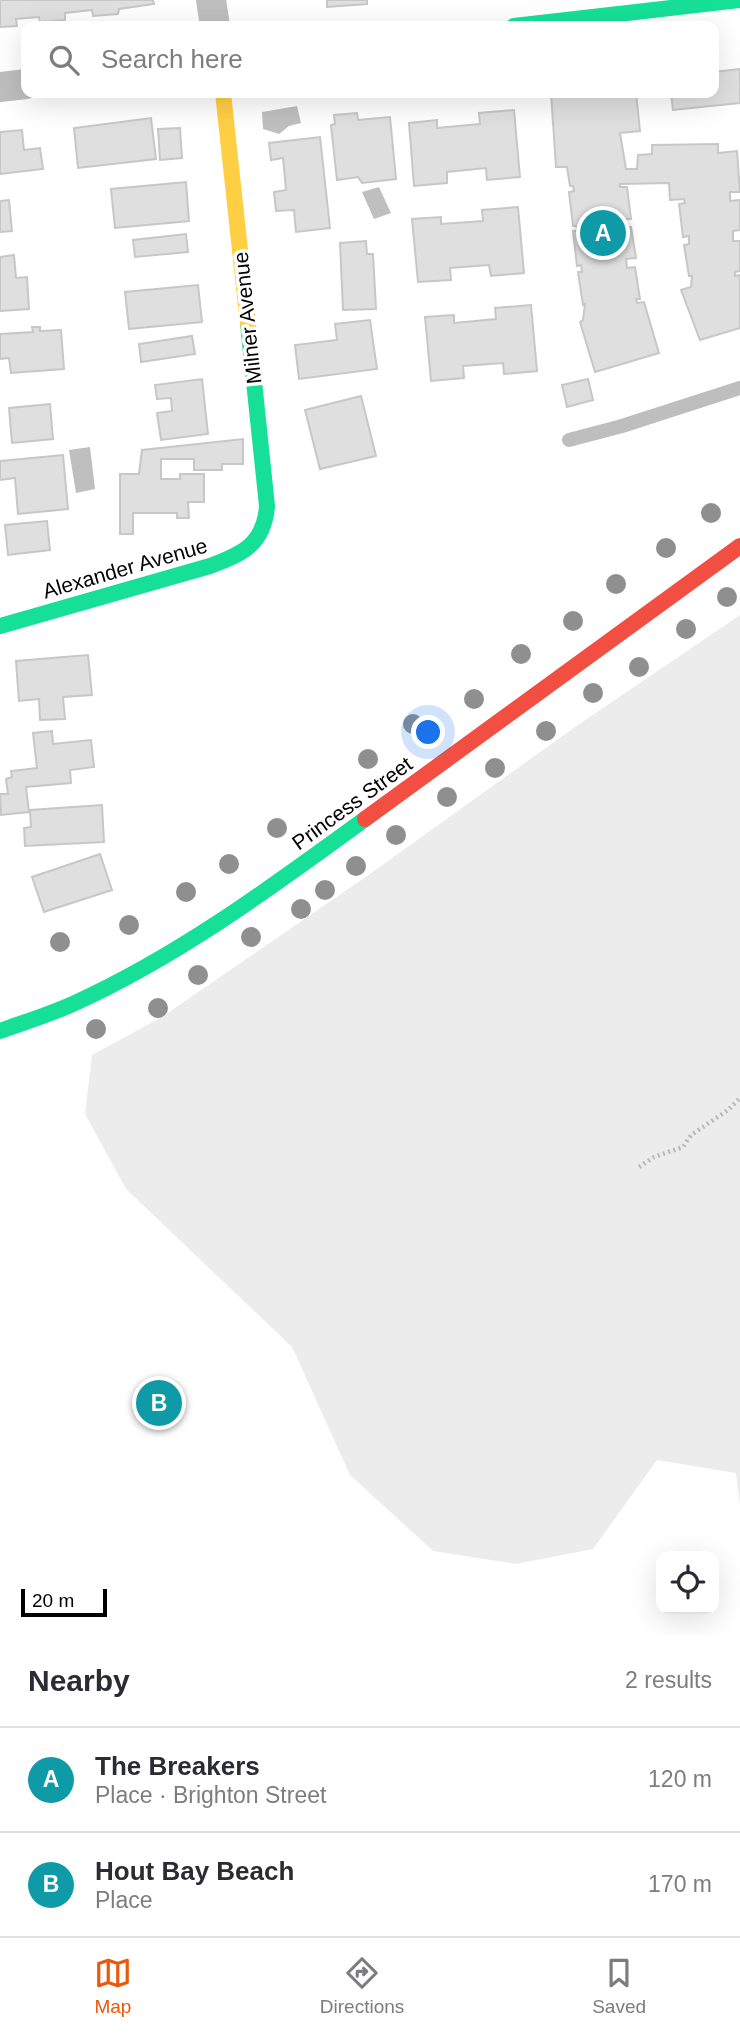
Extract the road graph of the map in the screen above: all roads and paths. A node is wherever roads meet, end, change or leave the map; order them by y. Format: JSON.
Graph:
{"nodes":[{"id":1,"x":211,"y":0,"type":"edge"},
{"id":2,"x":740,"y":0,"type":"edge"},
{"id":3,"x":214,"y":21,"type":"edge"},
{"id":4,"x":557,"y":21,"type":"edge"},
{"id":5,"x":21,"y":85,"type":"edge"},
{"id":6,"x":0,"y":87,"type":"edge"},
{"id":7,"x":224,"y":98,"type":"edge"},
{"id":8,"x":740,"y":388,"type":"edge"},
{"id":9,"x":569,"y":440,"type":"dead end"},
{"id":10,"x":257,"y":541,"type":"joint"},
{"id":11,"x":740,"y":546,"type":"edge"},
{"id":12,"x":0,"y":626,"type":"edge"},
{"id":13,"x":0,"y":1031,"type":"edge"},
{"id":14,"x":740,"y":1098,"type":"edge"},
{"id":15,"x":639,"y":1167,"type":"dead end"}],
"edges":[{"from":1,"to":3,"type":"street"},
{"from":2,"to":4,"type":"street"},
{"from":5,"to":6,"type":"street"},
{"from":7,"to":10,"type":"street","name":"Milner Avenue"},
{"from":8,"to":9,"type":"lane"},
{"from":10,"to":12,"type":"street","name":"Alexander Avenue"},
{"from":11,"to":13,"type":"street","name":"Princess Street"},
{"from":14,"to":15,"type":"path"}]}
